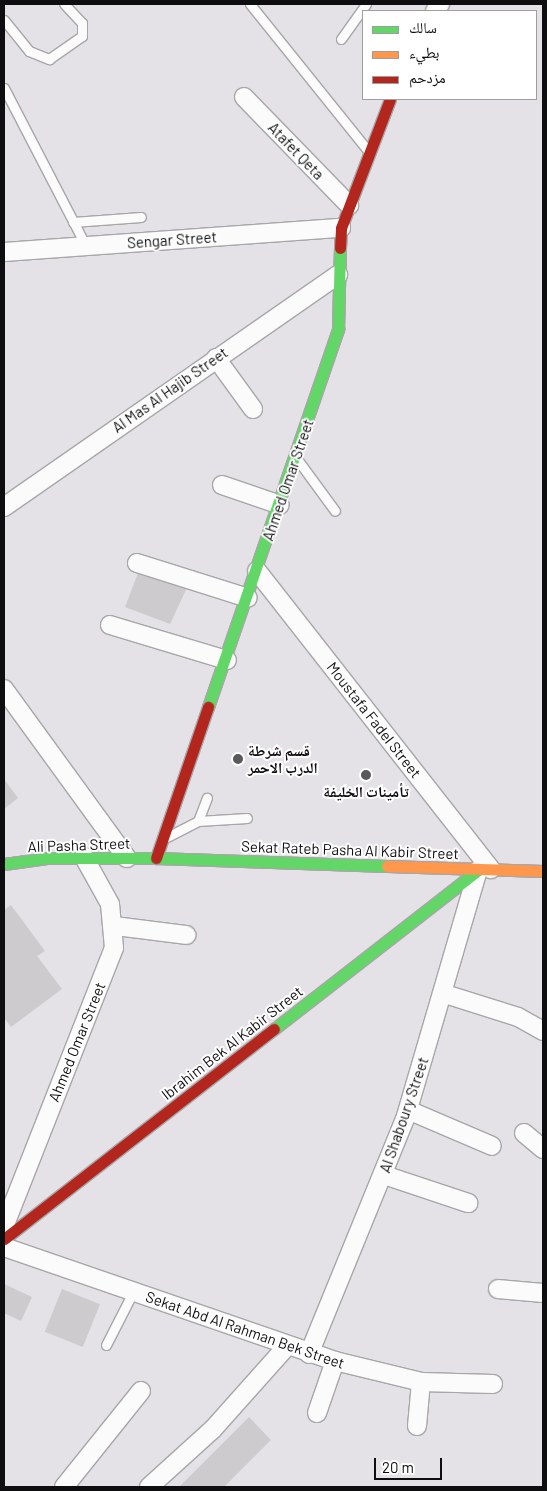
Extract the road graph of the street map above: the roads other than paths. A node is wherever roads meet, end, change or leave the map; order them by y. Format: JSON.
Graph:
{"nodes":[{"id":1,"x":64,"y":4,"type":"edge"},
{"id":2,"x":250,"y":4,"type":"edge"},
{"id":3,"x":362,"y":10,"type":"edge"},
{"id":4,"x":4,"y":20,"type":"edge"},
{"id":5,"x":341,"y":39,"type":"dead end"},
{"id":6,"x":4,"y":88,"type":"edge"},
{"id":7,"x":244,"y":97,"type":"dead end"},
{"id":8,"x":390,"y":100,"type":"edge"},
{"id":9,"x":368,"y":152,"type":"junction"},
{"id":10,"x":349,"y":205,"type":"junction"},
{"id":11,"x":141,"y":217,"type":"dead end"},
{"id":12,"x":73,"y":222,"type":"junction"},
{"id":13,"x":341,"y":228,"type":"junction"},
{"id":14,"x":86,"y":246,"type":"junction"},
{"id":15,"x":4,"y":252,"type":"edge"},
{"id":16,"x":338,"y":275,"type":"junction"},
{"id":17,"x":216,"y":358,"type":"junction"},
{"id":18,"x":253,"y":410,"type":"dead end"},
{"id":19,"x":296,"y":457,"type":"junction"},
{"id":20,"x":222,"y":486,"type":"dead end"},
{"id":21,"x":280,"y":504,"type":"junction"},
{"id":22,"x":4,"y":507,"type":"edge"},
{"id":23,"x":335,"y":512,"type":"dead end"},
{"id":24,"x":137,"y":563,"type":"dead end"},
{"id":25,"x":258,"y":571,"type":"junction"},
{"id":26,"x":248,"y":598,"type":"junction"},
{"id":27,"x":110,"y":625,"type":"dead end"},
{"id":28,"x":227,"y":660,"type":"junction"},
{"id":29,"x":4,"y":689,"type":"edge"},
{"id":30,"x":206,"y":798,"type":"dead end"},
{"id":31,"x":247,"y":818,"type":"dead end"},
{"id":32,"x":198,"y":821,"type":"junction"},
{"id":33,"x":162,"y":839,"type":"junction"},
{"id":34,"x":84,"y":857,"type":"junction"},
{"id":35,"x":127,"y":858,"type":"junction"},
{"id":36,"x":156,"y":858,"type":"junction"},
{"id":37,"x":4,"y":864,"type":"edge"},
{"id":38,"x":484,"y":869,"type":"junction"},
{"id":39,"x":543,"y":871,"type":"edge"},
{"id":40,"x":115,"y":926,"type":"junction"},
{"id":41,"x":186,"y":935,"type":"dead end"},
{"id":42,"x":445,"y":994,"type":"junction"},
{"id":43,"x":543,"y":1031,"type":"edge"},
{"id":44,"x":408,"y":1110,"type":"junction"},
{"id":45,"x":524,"y":1133,"type":"dead end"},
{"id":46,"x":492,"y":1146,"type":"dead end"},
{"id":47,"x":543,"y":1149,"type":"edge"},
{"id":48,"x":384,"y":1175,"type":"junction"},
{"id":49,"x":468,"y":1203,"type":"dead end"},
{"id":50,"x":4,"y":1227,"type":"edge"},
{"id":51,"x":4,"y":1239,"type":"edge"},
{"id":52,"x":4,"y":1247,"type":"edge"},
{"id":53,"x":498,"y":1289,"type":"dead end"},
{"id":54,"x":133,"y":1292,"type":"junction"},
{"id":55,"x":543,"y":1293,"type":"edge"},
{"id":56,"x":106,"y":1346,"type":"dead end"},
{"id":57,"x":287,"y":1346,"type":"junction"},
{"id":58,"x":309,"y":1354,"type":"junction"},
{"id":59,"x":335,"y":1361,"type":"junction"},
{"id":60,"x":420,"y":1382,"type":"junction"},
{"id":61,"x":493,"y":1384,"type":"dead end"},
{"id":62,"x":141,"y":1390,"type":"dead end"},
{"id":63,"x":318,"y":1413,"type":"dead end"},
{"id":64,"x":417,"y":1426,"type":"dead end"},
{"id":65,"x":64,"y":1487,"type":"edge"},
{"id":66,"x":149,"y":1487,"type":"edge"}],
"edges":[{"from":1,"to":4,"type":"lane"},
{"from":2,"to":9,"type":"lane"},
{"from":3,"to":5,"type":"lane"},
{"from":6,"to":12,"type":"lane"},
{"from":7,"to":10,"type":"street","name":"Atafet Qeta"},
{"from":8,"to":9,"type":"street","name":"Ahmed Omar Street"},
{"from":9,"to":10,"type":"street","name":"Ahmed Omar Street"},
{"from":10,"to":13,"type":"street","name":"Ahmed Omar Street"},
{"from":11,"to":12,"type":"lane"},
{"from":12,"to":14,"type":"lane"},
{"from":13,"to":14,"type":"street","name":"Sengar Street"},
{"from":13,"to":16,"type":"street","name":"Ahmed Omar Street"},
{"from":14,"to":15,"type":"street","name":"Sengar Street"},
{"from":16,"to":17,"type":"street","name":"Al Mas Al Hajib Street"},
{"from":16,"to":19,"type":"street","name":"Ahmed Omar Street"},
{"from":17,"to":18,"type":"street"},
{"from":17,"to":22,"type":"street","name":"Al Mas Al Hajib Street"},
{"from":19,"to":21,"type":"street","name":"Ahmed Omar Street"},
{"from":19,"to":23,"type":"lane"},
{"from":20,"to":21,"type":"street"},
{"from":21,"to":25,"type":"street","name":"Ahmed Omar Street"},
{"from":24,"to":26,"type":"street"},
{"from":25,"to":26,"type":"street","name":"Ahmed Omar Street"},
{"from":25,"to":38,"type":"street","name":"Moustafa Fadel Street"},
{"from":26,"to":28,"type":"street","name":"Ahmed Omar Street"},
{"from":27,"to":28,"type":"street"},
{"from":28,"to":33,"type":"street","name":"Ahmed Omar Street"},
{"from":29,"to":35,"type":"street"},
{"from":30,"to":32,"type":"lane"},
{"from":31,"to":32,"type":"lane"},
{"from":32,"to":33,"type":"lane"},
{"from":33,"to":36,"type":"street","name":"Ahmed Omar Street"},
{"from":34,"to":35,"type":"street","name":"Ali Pasha Street"},
{"from":34,"to":37,"type":"street","name":"Ali Pasha Street"},
{"from":34,"to":40,"type":"street","name":"Ahmed Omar Street"},
{"from":35,"to":36,"type":"street","name":"Ali Pasha Street"},
{"from":36,"to":38,"type":"street","name":"Sekat Rateb Pasha Al Kabir Street"},
{"from":38,"to":39,"type":"street","name":"Sekat Rateb Pasha Al Kabir Street"},
{"from":38,"to":42,"type":"street","name":"Al Shaboury Street"},
{"from":38,"to":51,"type":"street","name":"Ibrahim Bek Al Kabir Street"},
{"from":40,"to":41,"type":"street"},
{"from":40,"to":50,"type":"street","name":"Ahmed Omar Street"},
{"from":42,"to":43,"type":"street"},
{"from":42,"to":44,"type":"street","name":"Al Shaboury Street"},
{"from":44,"to":46,"type":"street"},
{"from":44,"to":48,"type":"street","name":"Al Shaboury Street"},
{"from":45,"to":47,"type":"street"},
{"from":48,"to":49,"type":"street"},
{"from":48,"to":58,"type":"street","name":"Al Shaboury Street"},
{"from":52,"to":54,"type":"street","name":"Sekat Abd Al Rahman Bek Street"},
{"from":53,"to":55,"type":"street"},
{"from":54,"to":56,"type":"lane"},
{"from":54,"to":57,"type":"street","name":"Sekat Abd Al Rahman Bek Street"},
{"from":57,"to":58,"type":"street","name":"Sekat Abd Al Rahman Bek Street"},
{"from":57,"to":66,"type":"street"},
{"from":58,"to":59,"type":"street","name":"Sekat Abd Al Rahman Bek Street"},
{"from":59,"to":60,"type":"street","name":"Sekat Abd Al Rahman Bek Street"},
{"from":59,"to":63,"type":"street"},
{"from":60,"to":61,"type":"street","name":"Sekat Abd Al Rahman Bek Street"},
{"from":60,"to":64,"type":"street"},
{"from":62,"to":65,"type":"street"}]}
